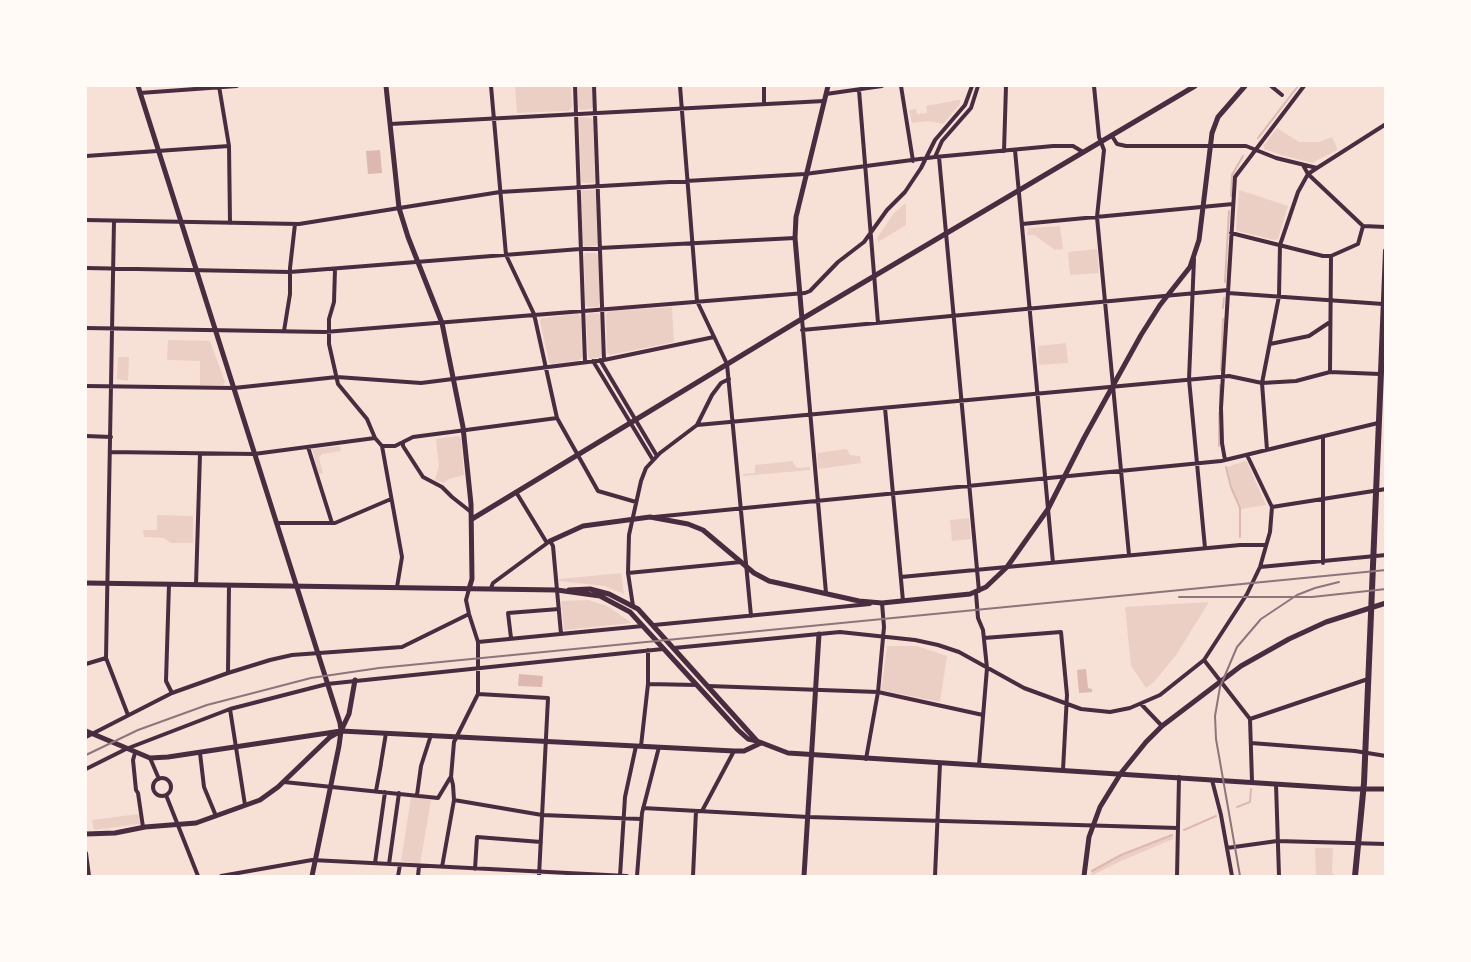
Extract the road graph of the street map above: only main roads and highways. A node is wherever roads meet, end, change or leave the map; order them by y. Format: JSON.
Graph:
{"nodes":[{"id":1,"x":1386,"y":251,"type":"edge"},
{"id":2,"x":1385,"y":258,"type":"edge"},
{"id":3,"x":1384,"y":336,"type":"edge"},
{"id":4,"x":1386,"y":421,"type":"edge"},
{"id":5,"x":1378,"y":423,"type":"junction"},
{"id":6,"x":1355,"y":876,"type":"edge"}],
"edges":[{"from":1,"to":2,"type":"main road"},
{"from":2,"to":3,"type":"main road"},
{"from":3,"to":5,"type":"main road"},
{"from":4,"to":5,"type":"main road"},
{"from":5,"to":6,"type":"main road"}]}
